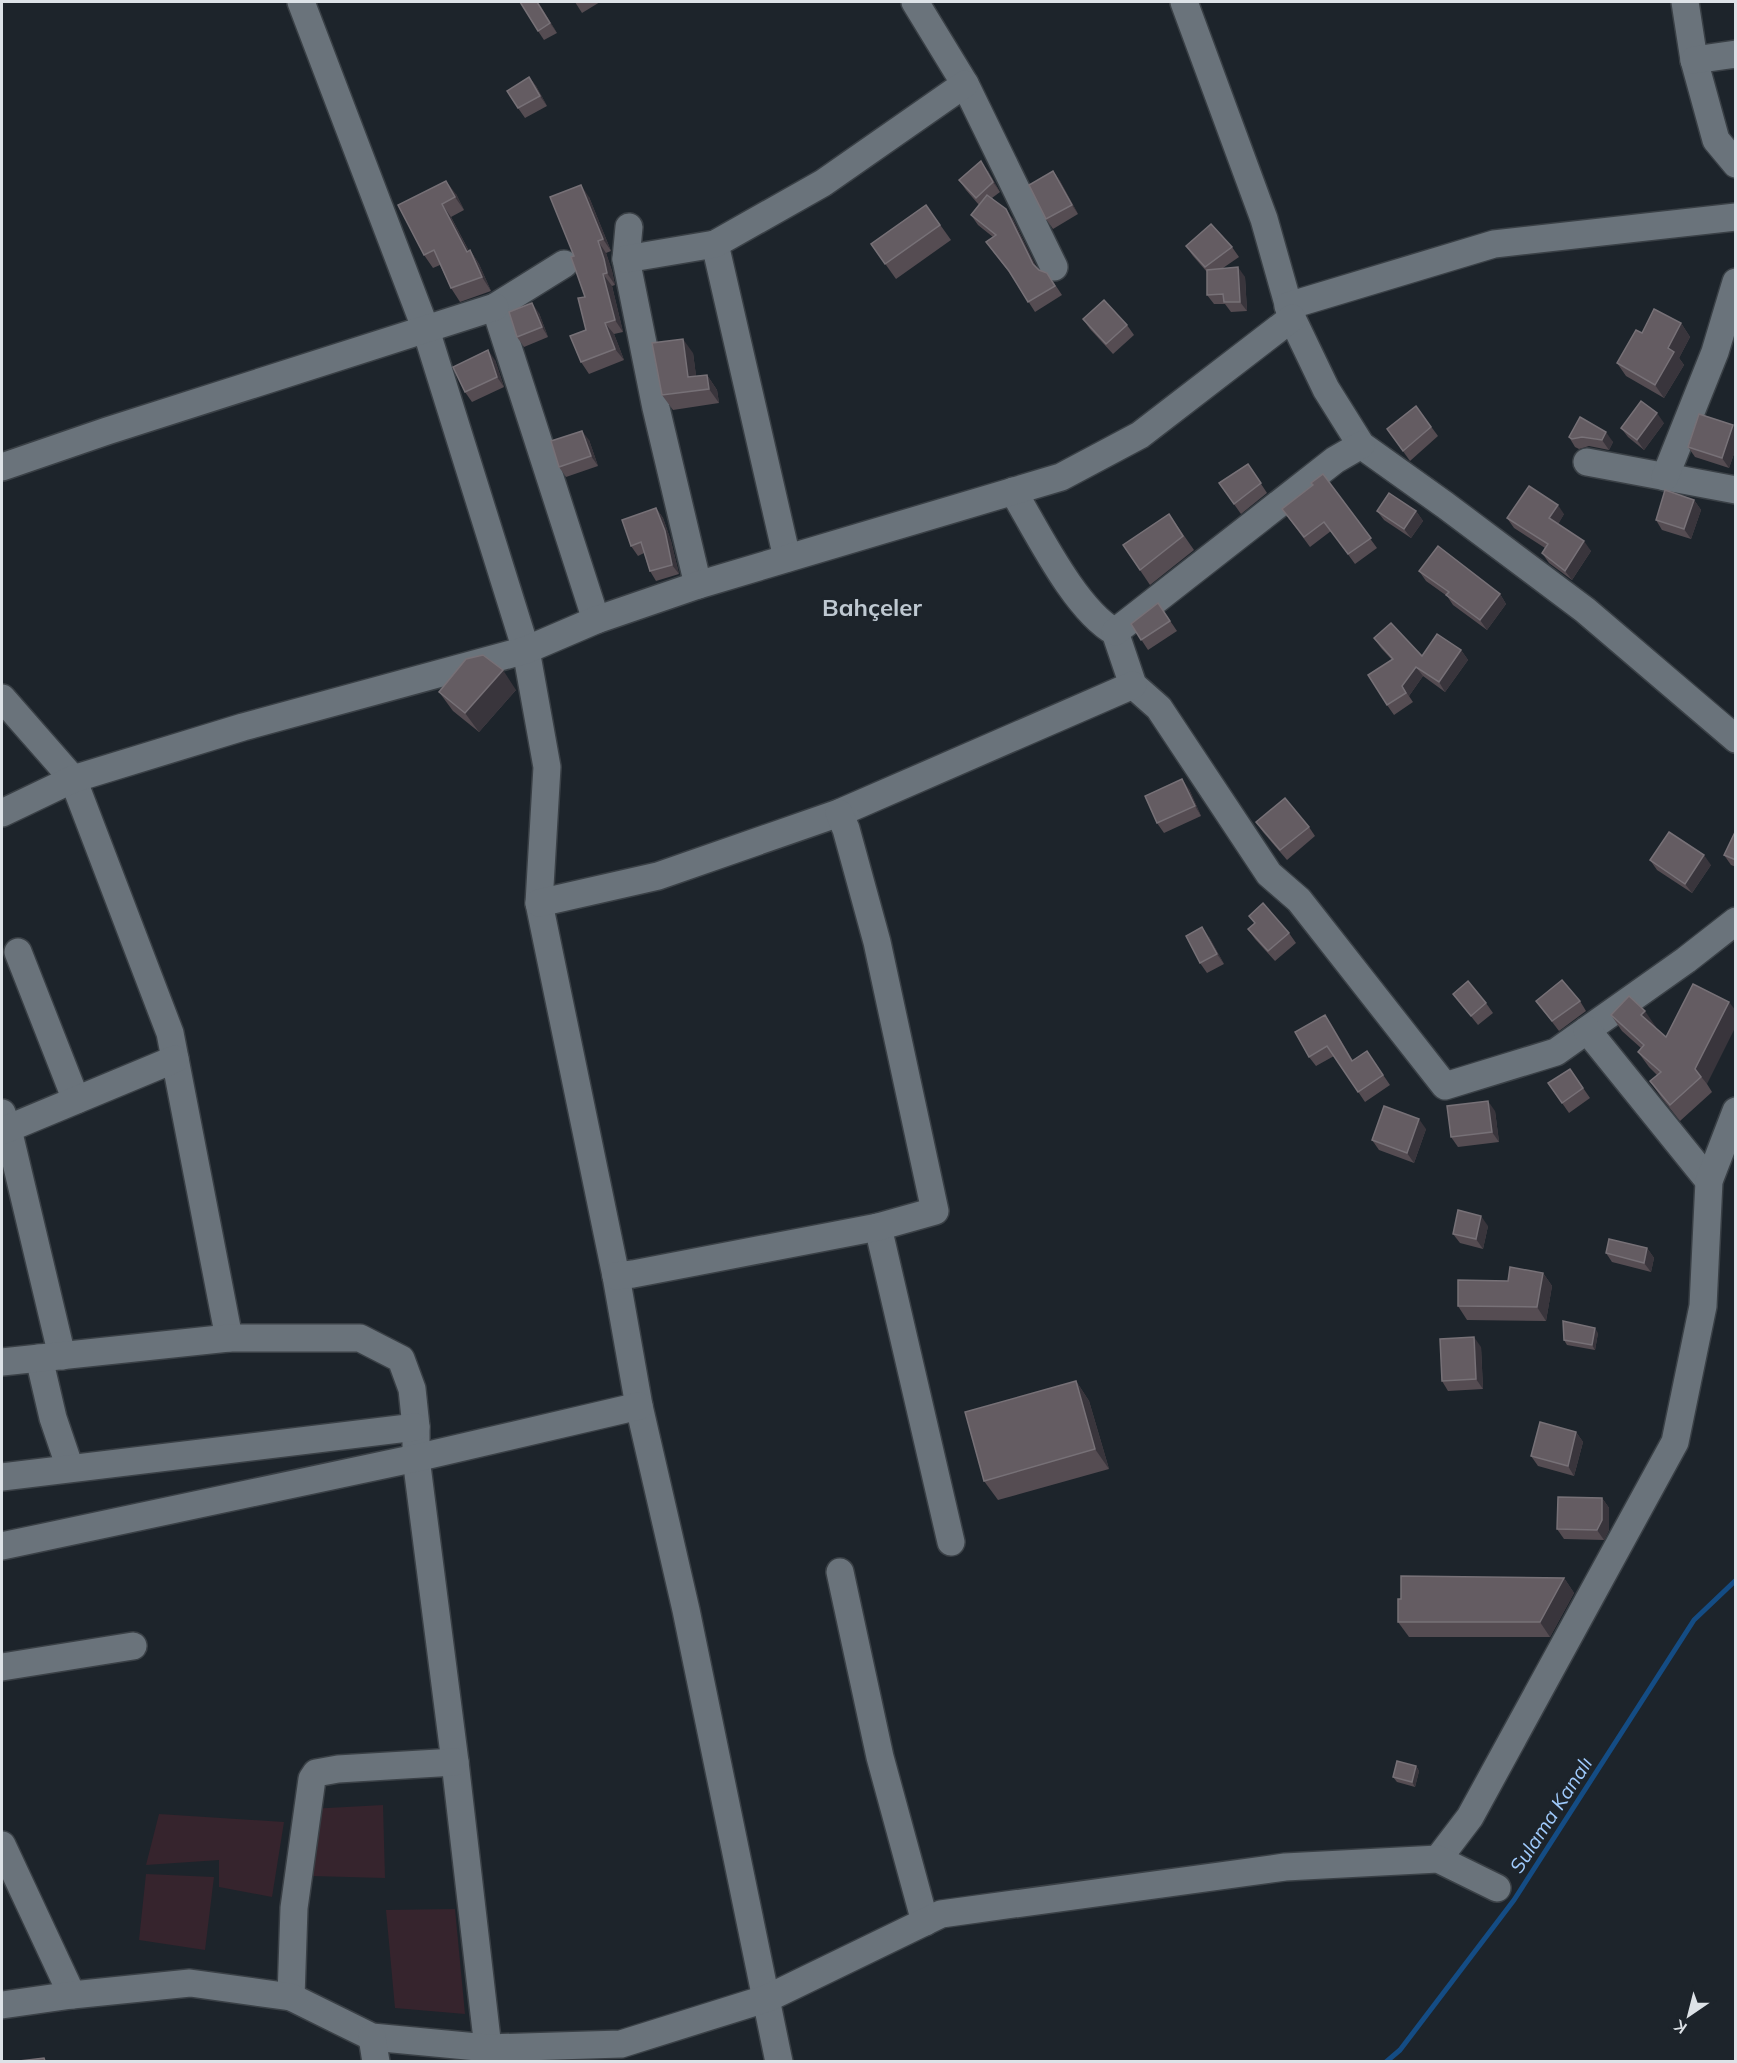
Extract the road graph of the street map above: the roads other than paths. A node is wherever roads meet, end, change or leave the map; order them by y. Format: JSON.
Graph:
{"nodes":[{"id":1,"x":301,"y":2,"type":"edge"},
{"id":2,"x":915,"y":2,"type":"edge"},
{"id":3,"x":1185,"y":2,"type":"edge"},
{"id":4,"x":1685,"y":2,"type":"edge"},
{"id":5,"x":1736,"y":54,"type":"edge"},
{"id":6,"x":1694,"y":60,"type":"junction"},
{"id":7,"x":965,"y":84,"type":"junction"},
{"id":8,"x":1736,"y":164,"type":"edge"},
{"id":9,"x":1736,"y":217,"type":"edge"},
{"id":10,"x":629,"y":227,"type":"dead end"},
{"id":11,"x":715,"y":244,"type":"junction"},
{"id":12,"x":626,"y":259,"type":"junction"},
{"id":13,"x":564,"y":264,"type":"dead end"},
{"id":14,"x":1054,"y":267,"type":"dead end"},
{"id":15,"x":1736,"y":282,"type":"edge"},
{"id":16,"x":495,"y":307,"type":"junction"},
{"id":17,"x":1290,"y":312,"type":"junction"},
{"id":18,"x":426,"y":330,"type":"junction"},
{"id":19,"x":1361,"y":445,"type":"junction"},
{"id":20,"x":1587,"y":462,"type":"dead end"},
{"id":21,"x":2,"y":467,"type":"edge"},
{"id":22,"x":1665,"y":477,"type":"junction"},
{"id":23,"x":1736,"y":490,"type":"edge"},
{"id":24,"x":1013,"y":491,"type":"junction"},
{"id":25,"x":787,"y":558,"type":"junction"},
{"id":26,"x":698,"y":585,"type":"junction"},
{"id":27,"x":596,"y":620,"type":"junction"},
{"id":28,"x":1115,"y":632,"type":"junction"},
{"id":29,"x":526,"y":650,"type":"junction"},
{"id":30,"x":1133,"y":684,"type":"junction"},
{"id":31,"x":2,"y":698,"type":"edge"},
{"id":32,"x":1736,"y":739,"type":"edge"},
{"id":33,"x":73,"y":779,"type":"junction"},
{"id":34,"x":2,"y":813,"type":"edge"},
{"id":35,"x":839,"y":813,"type":"junction"},
{"id":36,"x":539,"y":903,"type":"junction"},
{"id":37,"x":1736,"y":921,"type":"edge"},
{"id":38,"x":18,"y":952,"type":"dead end"},
{"id":39,"x":1587,"y":1030,"type":"junction"},
{"id":40,"x":175,"y":1059,"type":"junction"},
{"id":41,"x":76,"y":1100,"type":"junction"},
{"id":42,"x":1736,"y":1111,"type":"edge"},
{"id":43,"x":4,"y":1124,"type":"edge"},
{"id":44,"x":1709,"y":1180,"type":"junction"},
{"id":45,"x":878,"y":1227,"type":"junction"},
{"id":46,"x":616,"y":1276,"type":"junction"},
{"id":47,"x":229,"y":1338,"type":"junction"},
{"id":48,"x":50,"y":1357,"type":"junction"},
{"id":49,"x":2,"y":1362,"type":"edge"},
{"id":50,"x":639,"y":1406,"type":"junction"},
{"id":51,"x":416,"y":1427,"type":"junction"},
{"id":52,"x":416,"y":1458,"type":"junction"},
{"id":53,"x":70,"y":1468,"type":"junction"},
{"id":54,"x":2,"y":1477,"type":"edge"},
{"id":55,"x":951,"y":1542,"type":"dead end"},
{"id":56,"x":2,"y":1546,"type":"edge"},
{"id":57,"x":840,"y":1572,"type":"dead end"},
{"id":58,"x":133,"y":1646,"type":"dead end"},
{"id":59,"x":2,"y":1667,"type":"edge"},
{"id":60,"x":455,"y":1762,"type":"junction"},
{"id":61,"x":2,"y":1845,"type":"edge"},
{"id":62,"x":1438,"y":1859,"type":"junction"},
{"id":63,"x":1497,"y":1888,"type":"dead end"},
{"id":64,"x":925,"y":1922,"type":"junction"},
{"id":65,"x":72,"y":1995,"type":"junction"},
{"id":66,"x":291,"y":1996,"type":"junction"},
{"id":67,"x":768,"y":1998,"type":"junction"},
{"id":68,"x":2,"y":2005,"type":"edge"},
{"id":69,"x":374,"y":2049,"type":"edge"},
{"id":70,"x":488,"y":2049,"type":"junction"},
{"id":71,"x":779,"y":2061,"type":"edge"}],
"edges":[{"from":1,"to":18,"type":"street"},
{"from":2,"to":7,"type":"street"},
{"from":3,"to":17,"type":"street"},
{"from":4,"to":6,"type":"street"},
{"from":5,"to":6,"type":"street"},
{"from":6,"to":8,"type":"street"},
{"from":7,"to":11,"type":"street"},
{"from":7,"to":14,"type":"street"},
{"from":9,"to":17,"type":"street"},
{"from":10,"to":12,"type":"street"},
{"from":11,"to":12,"type":"street"},
{"from":11,"to":25,"type":"street"},
{"from":12,"to":26,"type":"street"},
{"from":13,"to":16,"type":"street"},
{"from":15,"to":22,"type":"street"},
{"from":16,"to":18,"type":"street"},
{"from":16,"to":27,"type":"street"},
{"from":17,"to":19,"type":"street"},
{"from":17,"to":24,"type":"street"},
{"from":18,"to":21,"type":"street"},
{"from":18,"to":29,"type":"street"},
{"from":19,"to":28,"type":"street"},
{"from":19,"to":32,"type":"street"},
{"from":20,"to":22,"type":"street"},
{"from":22,"to":23,"type":"street"},
{"from":24,"to":25,"type":"street"},
{"from":24,"to":28,"type":"street"},
{"from":25,"to":26,"type":"street"},
{"from":26,"to":27,"type":"street"},
{"from":27,"to":29,"type":"street"},
{"from":28,"to":30,"type":"street"},
{"from":29,"to":33,"type":"street"},
{"from":29,"to":36,"type":"street"},
{"from":30,"to":35,"type":"street"},
{"from":30,"to":39,"type":"street"},
{"from":31,"to":33,"type":"street"},
{"from":33,"to":34,"type":"street"},
{"from":33,"to":40,"type":"street"},
{"from":35,"to":36,"type":"street"},
{"from":35,"to":45,"type":"street"},
{"from":36,"to":46,"type":"street"},
{"from":37,"to":39,"type":"street"},
{"from":38,"to":41,"type":"street"},
{"from":39,"to":44,"type":"street"},
{"from":40,"to":41,"type":"street"},
{"from":40,"to":47,"type":"street"},
{"from":41,"to":43,"type":"street"},
{"from":42,"to":44,"type":"street"},
{"from":43,"to":48,"type":"street"},
{"from":44,"to":62,"type":"street"},
{"from":45,"to":46,"type":"street"},
{"from":45,"to":55,"type":"street"},
{"from":46,"to":50,"type":"street"},
{"from":47,"to":48,"type":"street"},
{"from":47,"to":51,"type":"street"},
{"from":48,"to":49,"type":"street"},
{"from":48,"to":53,"type":"street"},
{"from":50,"to":52,"type":"street"},
{"from":50,"to":67,"type":"street"},
{"from":51,"to":52,"type":"street"},
{"from":51,"to":53,"type":"street"},
{"from":52,"to":56,"type":"street"},
{"from":52,"to":60,"type":"street"},
{"from":53,"to":54,"type":"street"},
{"from":57,"to":64,"type":"street"},
{"from":58,"to":59,"type":"street"},
{"from":60,"to":66,"type":"street"},
{"from":60,"to":70,"type":"street"},
{"from":61,"to":65,"type":"street"},
{"from":62,"to":63,"type":"street"},
{"from":62,"to":64,"type":"street"},
{"from":64,"to":67,"type":"street"},
{"from":65,"to":66,"type":"street"},
{"from":65,"to":68,"type":"street"},
{"from":66,"to":69,"type":"street"},
{"from":67,"to":70,"type":"street"},
{"from":67,"to":71,"type":"street"},
{"from":69,"to":70,"type":"street"}]}
